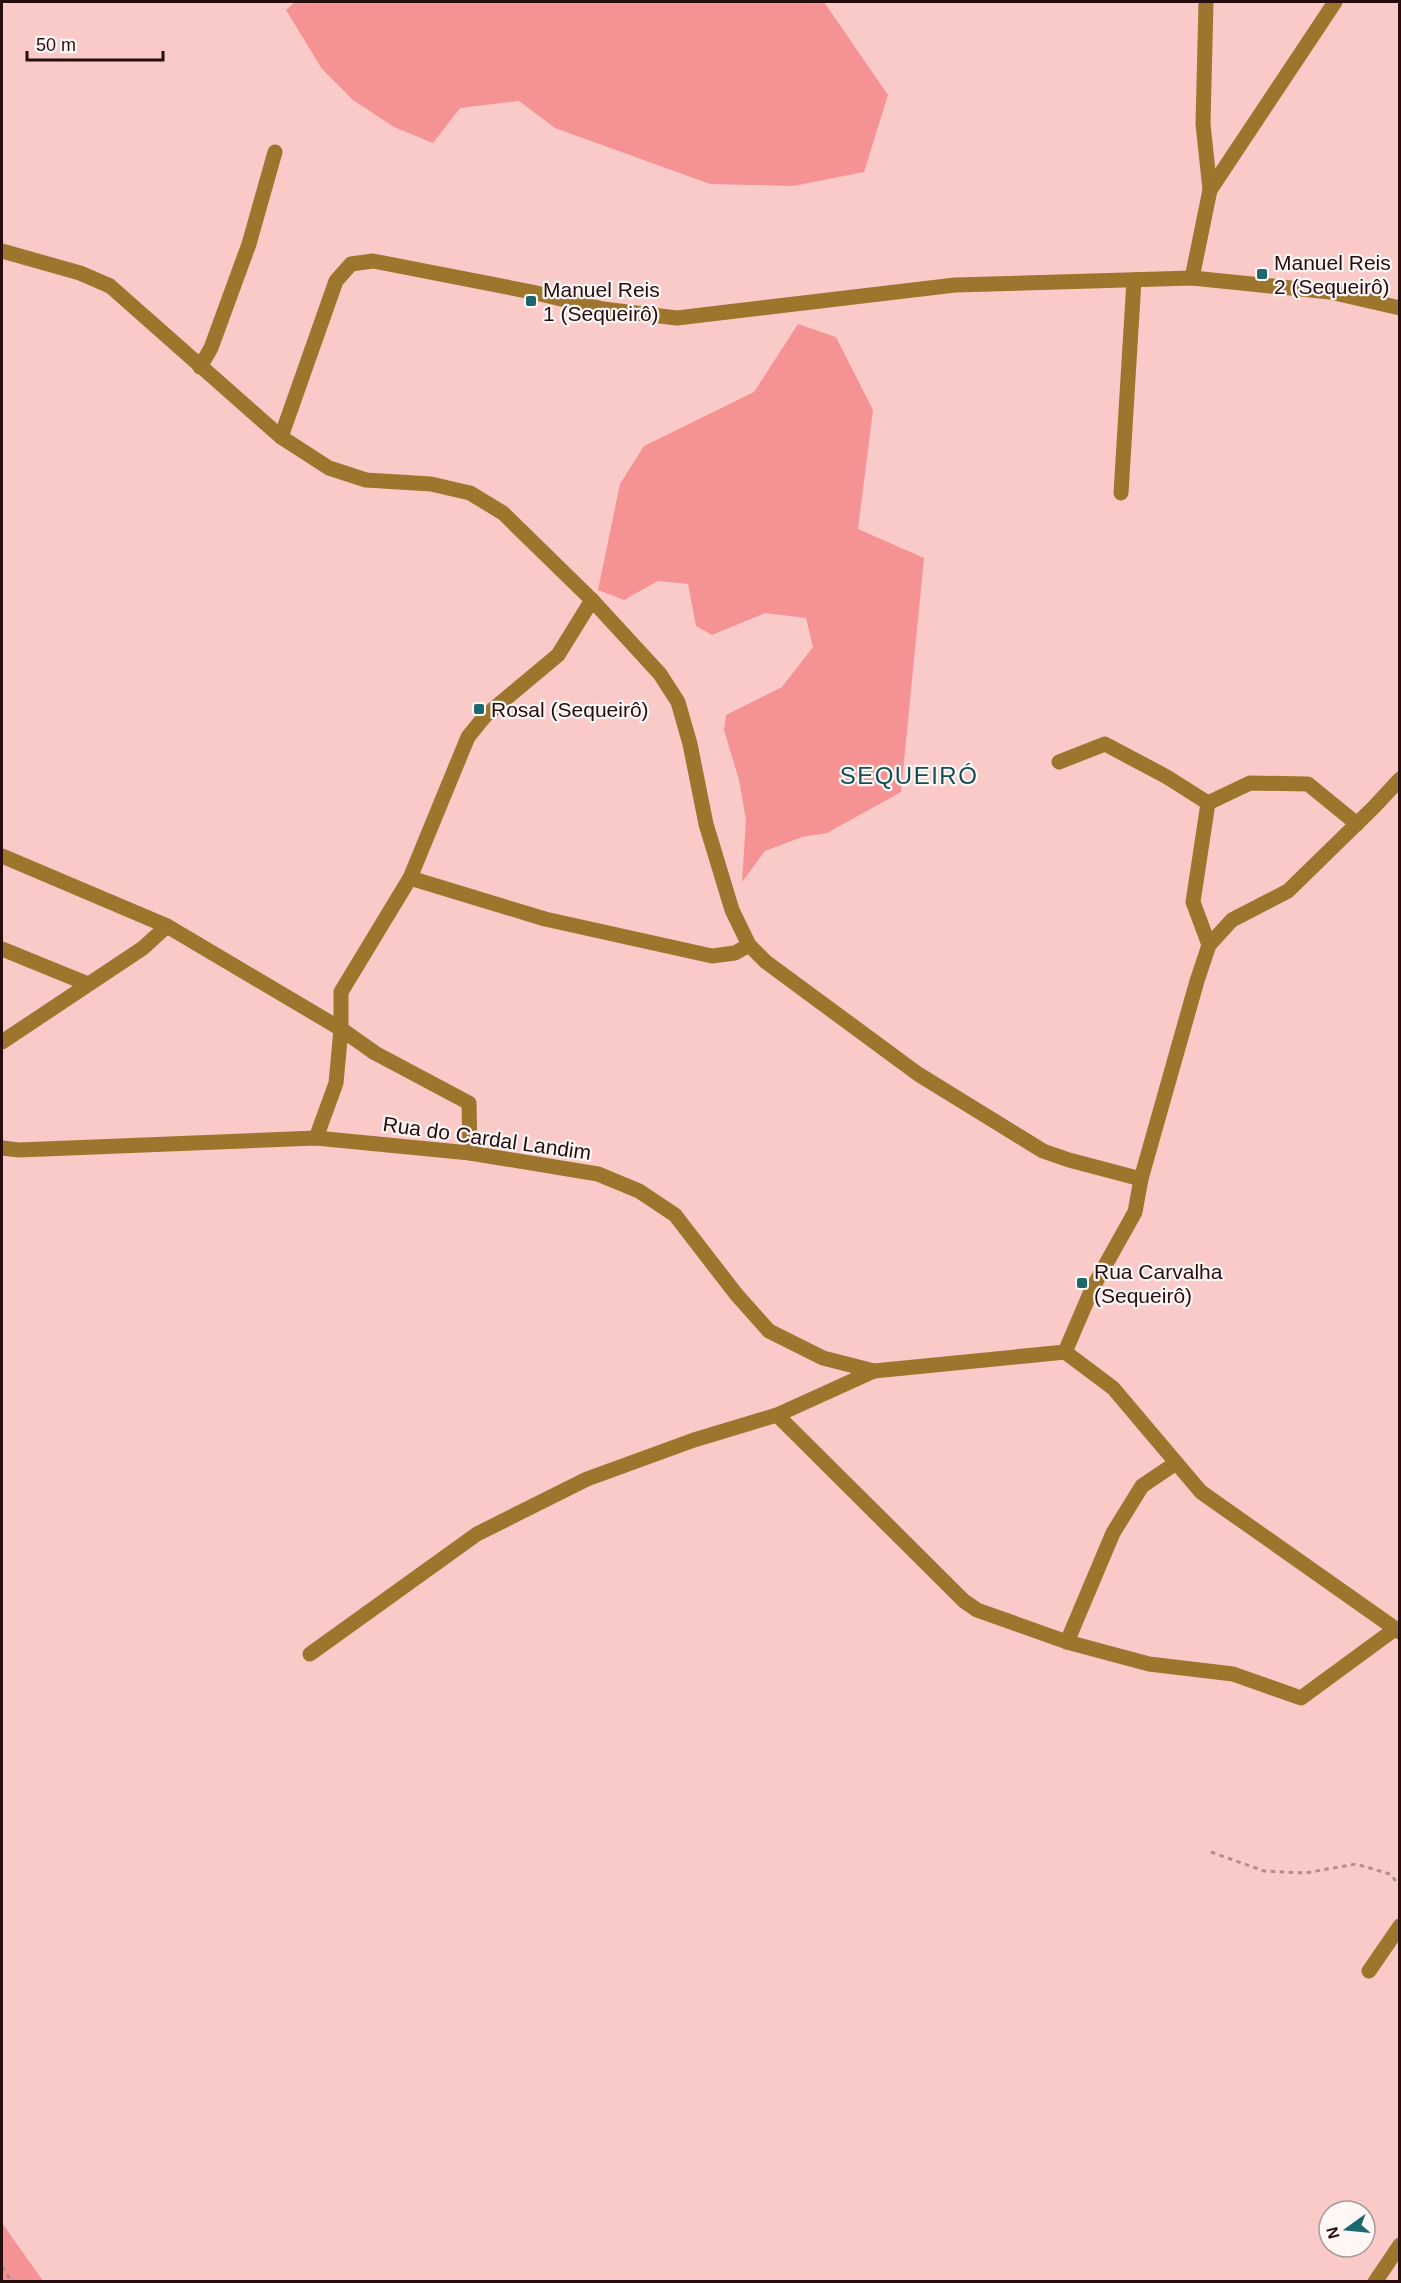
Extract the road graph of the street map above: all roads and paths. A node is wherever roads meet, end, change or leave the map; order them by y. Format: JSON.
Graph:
{"nodes":[{"id":1,"x":1206,"y":2,"type":"edge"},
{"id":2,"x":1335,"y":2,"type":"edge"},
{"id":3,"x":275,"y":152,"type":"dead end"},
{"id":4,"x":1210,"y":190,"type":"junction"},
{"id":5,"x":2,"y":251,"type":"edge"},
{"id":6,"x":1192,"y":278,"type":"junction"},
{"id":7,"x":1134,"y":280,"type":"junction"},
{"id":8,"x":1400,"y":308,"type":"edge"},
{"id":9,"x":200,"y":367,"type":"junction"},
{"id":10,"x":281,"y":437,"type":"junction"},
{"id":11,"x":1121,"y":493,"type":"dead end"},
{"id":12,"x":592,"y":600,"type":"junction"},
{"id":13,"x":1059,"y":762,"type":"dead end"},
{"id":14,"x":1400,"y":779,"type":"edge"},
{"id":15,"x":1208,"y":803,"type":"junction"},
{"id":16,"x":1357,"y":824,"type":"junction"},
{"id":17,"x":2,"y":856,"type":"edge"},
{"id":18,"x":410,"y":878,"type":"junction"},
{"id":19,"x":167,"y":926,"type":"junction"},
{"id":20,"x":749,"y":945,"type":"junction"},
{"id":21,"x":1209,"y":945,"type":"junction"},
{"id":22,"x":2,"y":949,"type":"edge"},
{"id":23,"x":88,"y":984,"type":"junction"},
{"id":24,"x":341,"y":1029,"type":"junction"},
{"id":25,"x":2,"y":1042,"type":"edge"},
{"id":26,"x":316,"y":1138,"type":"junction"},
{"id":27,"x":2,"y":1148,"type":"edge"},
{"id":28,"x":470,"y":1153,"type":"junction"},
{"id":29,"x":1141,"y":1179,"type":"junction"},
{"id":30,"x":1065,"y":1352,"type":"junction"},
{"id":31,"x":874,"y":1371,"type":"junction"},
{"id":32,"x":777,"y":1415,"type":"junction"},
{"id":33,"x":1176,"y":1463,"type":"junction"},
{"id":34,"x":1397,"y":1631,"type":"edge"},
{"id":35,"x":1067,"y":1642,"type":"junction"},
{"id":36,"x":310,"y":1654,"type":"dead end"},
{"id":37,"x":1211,"y":1852,"type":"dead end"},
{"id":38,"x":1400,"y":1886,"type":"edge"},
{"id":39,"x":1400,"y":1926,"type":"edge"},
{"id":40,"x":1369,"y":1971,"type":"dead end"},
{"id":41,"x":1400,"y":2245,"type":"edge"},
{"id":42,"x":2,"y":2268,"type":"edge"},
{"id":43,"x":12,"y":2282,"type":"edge"},
{"id":44,"x":1375,"y":2282,"type":"edge"}],
"edges":[{"from":1,"to":4,"type":"street"},
{"from":2,"to":4,"type":"street"},
{"from":3,"to":9,"type":"street"},
{"from":4,"to":6,"type":"street"},
{"from":5,"to":9,"type":"street"},
{"from":6,"to":7,"type":"street"},
{"from":6,"to":8,"type":"street"},
{"from":7,"to":10,"type":"street"},
{"from":7,"to":11,"type":"street"},
{"from":9,"to":10,"type":"street"},
{"from":10,"to":12,"type":"street"},
{"from":12,"to":18,"type":"street"},
{"from":12,"to":20,"type":"street"},
{"from":13,"to":15,"type":"street"},
{"from":14,"to":16,"type":"street"},
{"from":15,"to":16,"type":"street"},
{"from":15,"to":21,"type":"street"},
{"from":16,"to":21,"type":"street"},
{"from":17,"to":19,"type":"street"},
{"from":18,"to":20,"type":"street"},
{"from":18,"to":24,"type":"street"},
{"from":19,"to":23,"type":"street"},
{"from":19,"to":24,"type":"street"},
{"from":20,"to":29,"type":"street"},
{"from":21,"to":29,"type":"street"},
{"from":22,"to":23,"type":"street"},
{"from":23,"to":25,"type":"street"},
{"from":24,"to":26,"type":"street"},
{"from":24,"to":28,"type":"street"},
{"from":26,"to":27,"type":"street","name":"Rua do Cardal Landim"},
{"from":26,"to":28,"type":"street","name":"Rua do Cardal Landim"},
{"from":28,"to":31,"type":"street","name":"Rua do Cardal Landim"},
{"from":29,"to":30,"type":"street"},
{"from":30,"to":31,"type":"street","name":"Rua do Cardal Landim"},
{"from":30,"to":33,"type":"street"},
{"from":31,"to":32,"type":"street"},
{"from":32,"to":35,"type":"street"},
{"from":32,"to":36,"type":"street"},
{"from":33,"to":34,"type":"street"},
{"from":33,"to":35,"type":"street"},
{"from":34,"to":35,"type":"street"},
{"from":37,"to":38,"type":"path"},
{"from":39,"to":40,"type":"street"},
{"from":41,"to":44,"type":"street"},
{"from":42,"to":43,"type":"path"}]}
